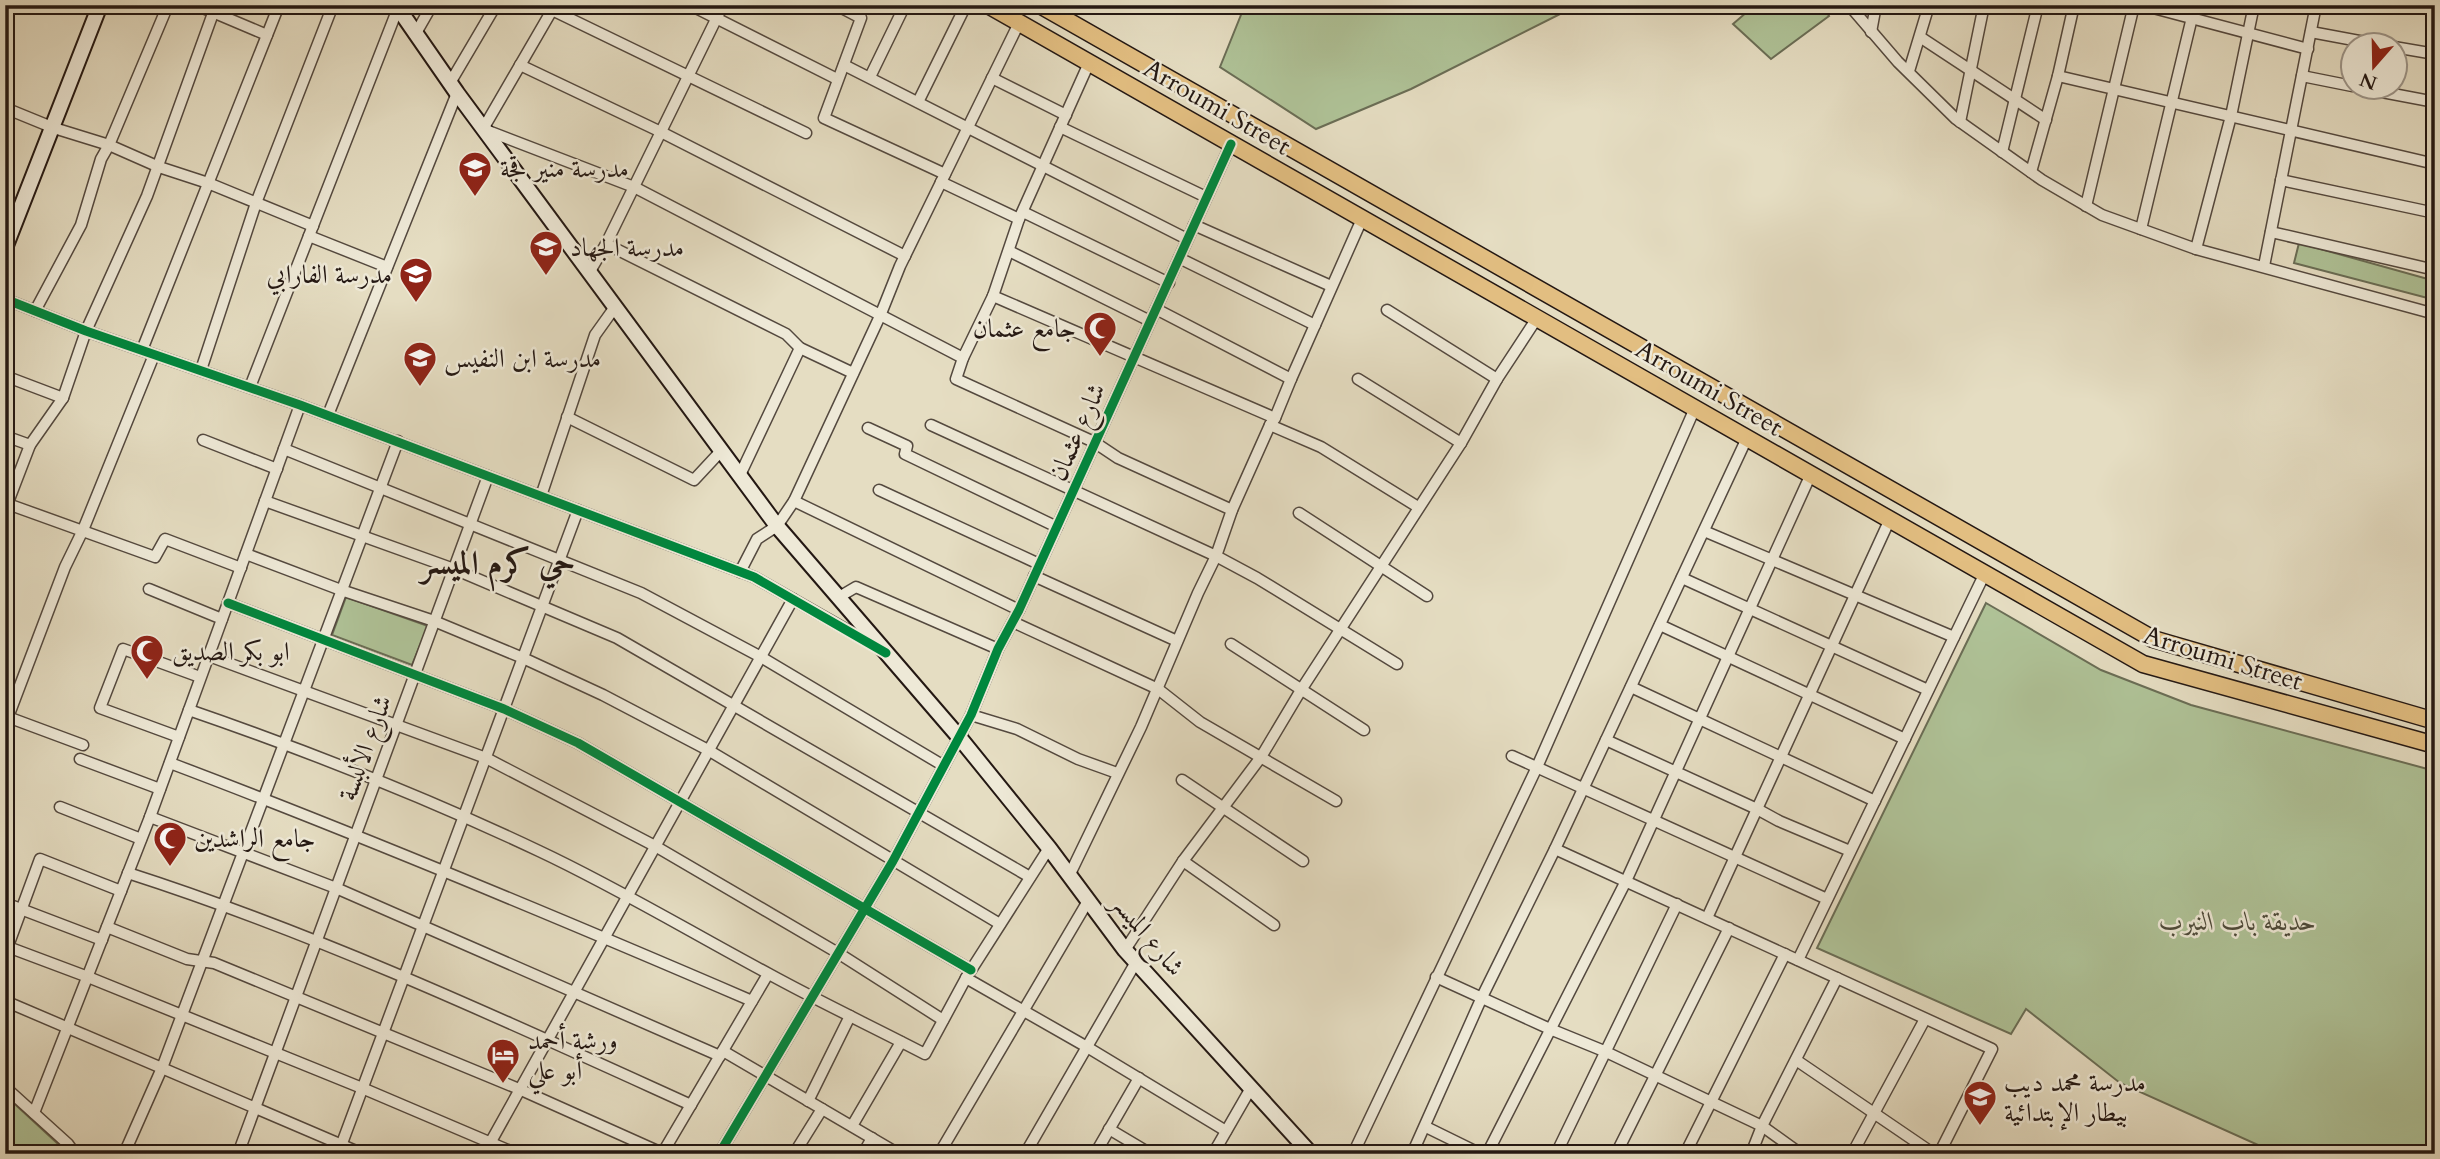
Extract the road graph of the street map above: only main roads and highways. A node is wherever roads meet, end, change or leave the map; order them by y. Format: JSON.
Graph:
{"nodes":[{"id":1,"x":100,"y":5,"type":"edge"},
{"id":2,"x":988,"y":5,"type":"edge"},
{"id":3,"x":1040,"y":5,"type":"edge"},
{"id":4,"x":397,"y":7,"type":"edge"},
{"id":5,"x":5,"y":248,"type":"edge"},
{"id":6,"x":2435,"y":721,"type":"edge"},
{"id":7,"x":2435,"y":746,"type":"edge"},
{"id":8,"x":1311,"y":1154,"type":"edge"}],
"edges":[{"from":1,"to":5,"type":"main road"},
{"from":2,"to":7,"type":"main road","name":"Arroumi Street"},
{"from":3,"to":6,"type":"main road","name":"Arroumi Street"},
{"from":4,"to":8,"type":"main road","name":"شارع الميسر"}]}
